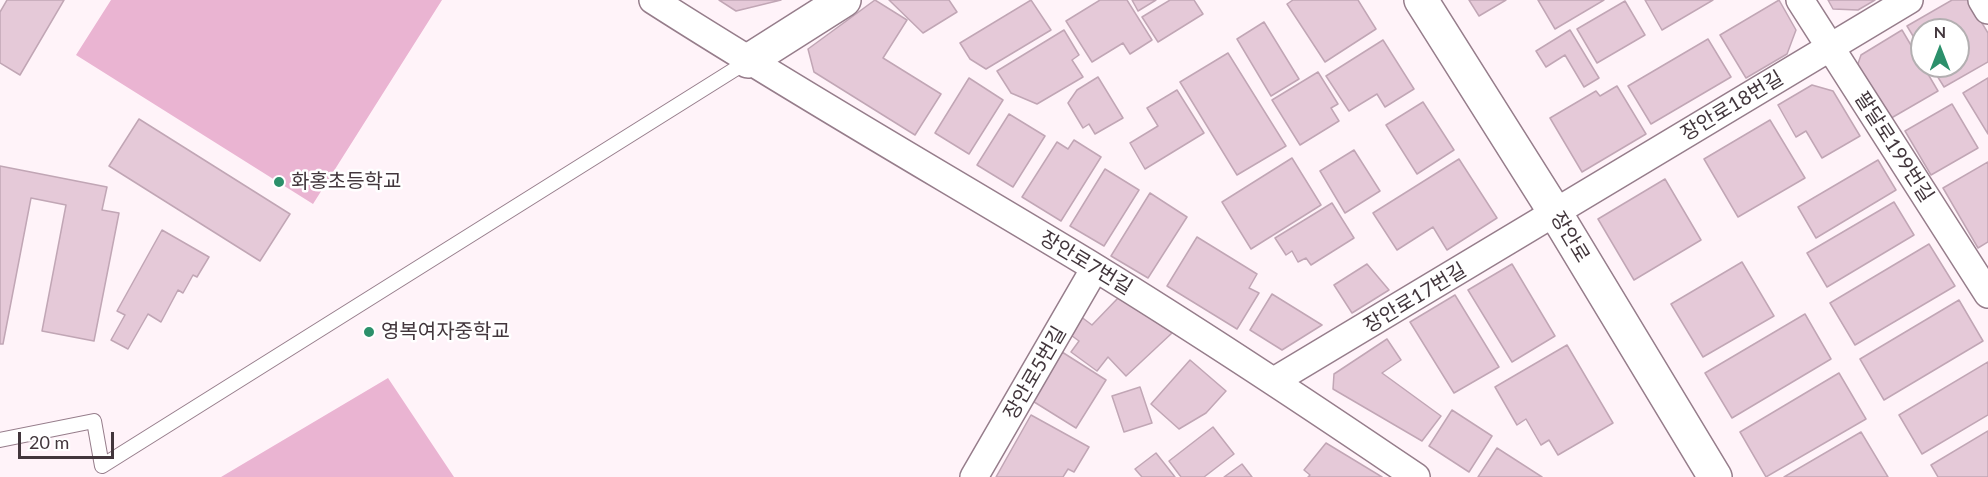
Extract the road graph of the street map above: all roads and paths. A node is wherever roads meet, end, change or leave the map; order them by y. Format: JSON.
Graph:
{"nodes":[{"id":1,"x":653,"y":0,"type":"edge"},
{"id":2,"x":844,"y":0,"type":"edge"},
{"id":3,"x":1421,"y":0,"type":"edge"},
{"id":4,"x":1800,"y":0,"type":"edge"},
{"id":5,"x":1909,"y":0,"type":"edge"},
{"id":6,"x":1982,"y":0,"type":"edge"},
{"id":7,"x":1988,"y":10,"type":"edge"},
{"id":8,"x":1829,"y":47,"type":"junction"},
{"id":9,"x":748,"y":61,"type":"junction"},
{"id":10,"x":1556,"y":214,"type":"junction"},
{"id":11,"x":1095,"y":268,"type":"junction"},
{"id":12,"x":1988,"y":294,"type":"edge"},
{"id":13,"x":1274,"y":381,"type":"junction"},
{"id":14,"x":0,"y":440,"type":"edge"},
{"id":15,"x":102,"y":472,"type":"edge"},
{"id":16,"x":974,"y":477,"type":"edge"},
{"id":17,"x":1416,"y":477,"type":"edge"},
{"id":18,"x":1715,"y":477,"type":"edge"}],
"edges":[{"from":1,"to":9,"type":"street","name":"장안로7번길"},
{"from":2,"to":9,"type":"main road"},
{"from":3,"to":10,"type":"main road","name":"장안로"},
{"from":4,"to":8,"type":"street","name":"팔달로199번길"},
{"from":5,"to":8,"type":"street","name":"장안로18번길"},
{"from":6,"to":7,"type":"street"},
{"from":8,"to":10,"type":"street","name":"장안로18번길"},
{"from":8,"to":12,"type":"street","name":"팔달로199번길"},
{"from":9,"to":11,"type":"street","name":"장안로7번길"},
{"from":9,"to":15,"type":"lane"},
{"from":10,"to":13,"type":"street","name":"장안로17번길"},
{"from":10,"to":18,"type":"main road","name":"장안로"},
{"from":11,"to":13,"type":"street","name":"장안로7번길"},
{"from":11,"to":16,"type":"street","name":"장안로5번길"},
{"from":13,"to":17,"type":"street","name":"장안로7번길"},
{"from":14,"to":15,"type":"lane"}]}
